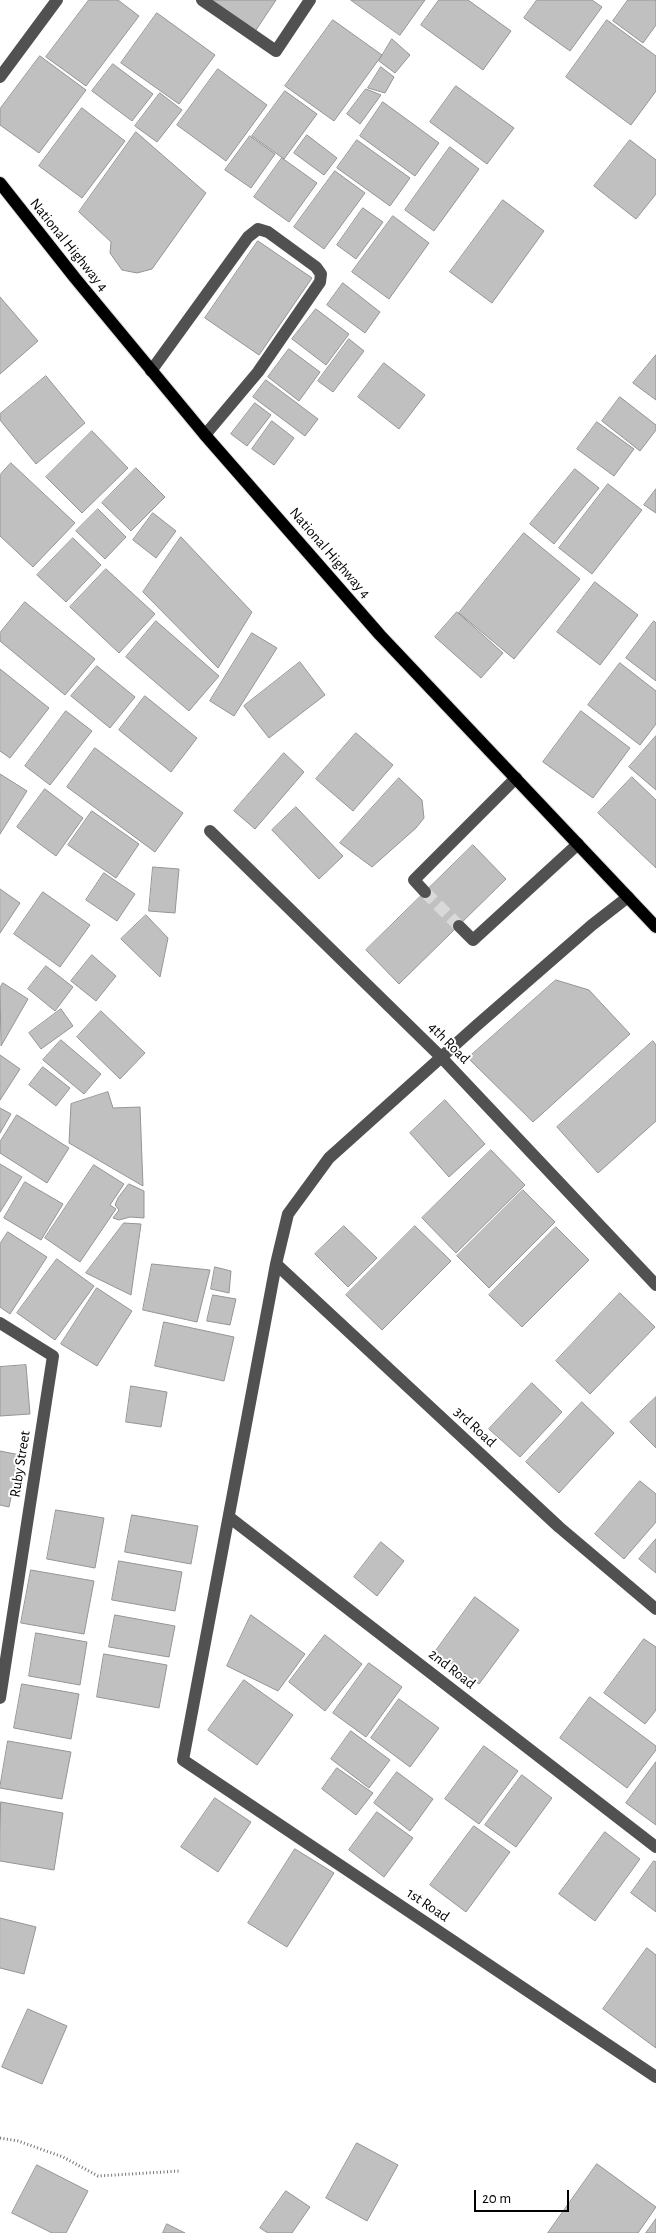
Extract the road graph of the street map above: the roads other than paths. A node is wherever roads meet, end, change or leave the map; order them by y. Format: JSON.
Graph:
{"nodes":[{"id":1,"x":57,"y":0,"type":"edge"},
{"id":2,"x":202,"y":0,"type":"edge"},
{"id":3,"x":310,"y":0,"type":"edge"},
{"id":4,"x":0,"y":77,"type":"edge"},
{"id":5,"x":0,"y":183,"type":"edge"},
{"id":6,"x":151,"y":370,"type":"junction"},
{"id":7,"x":205,"y":435,"type":"junction"},
{"id":8,"x":516,"y":778,"type":"junction"},
{"id":9,"x":210,"y":831,"type":"dead end"},
{"id":10,"x":578,"y":844,"type":"junction"},
{"id":11,"x":425,"y":892,"type":"tunnel mouth"},
{"id":12,"x":628,"y":897,"type":"junction"},
{"id":13,"x":459,"y":926,"type":"tunnel mouth"},
{"id":14,"x":656,"y":927,"type":"edge"},
{"id":15,"x":441,"y":1057,"type":"junction"},
{"id":16,"x":276,"y":1264,"type":"junction"},
{"id":17,"x":656,"y":1285,"type":"edge"},
{"id":18,"x":0,"y":1323,"type":"edge"},
{"id":19,"x":229,"y":1517,"type":"junction"},
{"id":20,"x":656,"y":1608,"type":"edge"},
{"id":21,"x":0,"y":1698,"type":"edge"},
{"id":22,"x":656,"y":1847,"type":"edge"},
{"id":23,"x":656,"y":2077,"type":"edge"}],
"edges":[{"from":1,"to":4,"type":"street"},
{"from":2,"to":3,"type":"street"},
{"from":5,"to":6,"type":"main road","name":"National Highway 4"},
{"from":6,"to":7,"type":"main road","name":"National Highway 4"},
{"from":6,"to":7,"type":"street"},
{"from":7,"to":8,"type":"main road","name":"National Highway 4"},
{"from":8,"to":10,"type":"main road","name":"National Highway 4"},
{"from":8,"to":11,"type":"street"},
{"from":9,"to":15,"type":"street","name":"4th Road"},
{"from":10,"to":12,"type":"main road","name":"National Highway 4"},
{"from":10,"to":13,"type":"street"},
{"from":12,"to":14,"type":"main road","name":"National Highway 4"},
{"from":12,"to":15,"type":"street"},
{"from":15,"to":16,"type":"street"},
{"from":15,"to":17,"type":"street","name":"4th Road"},
{"from":16,"to":19,"type":"street"},
{"from":16,"to":20,"type":"street","name":"3rd Road"},
{"from":18,"to":21,"type":"street","name":"Ruby Street"},
{"from":19,"to":22,"type":"street","name":"2nd Road"},
{"from":19,"to":23,"type":"street","name":"1st Road"}]}
